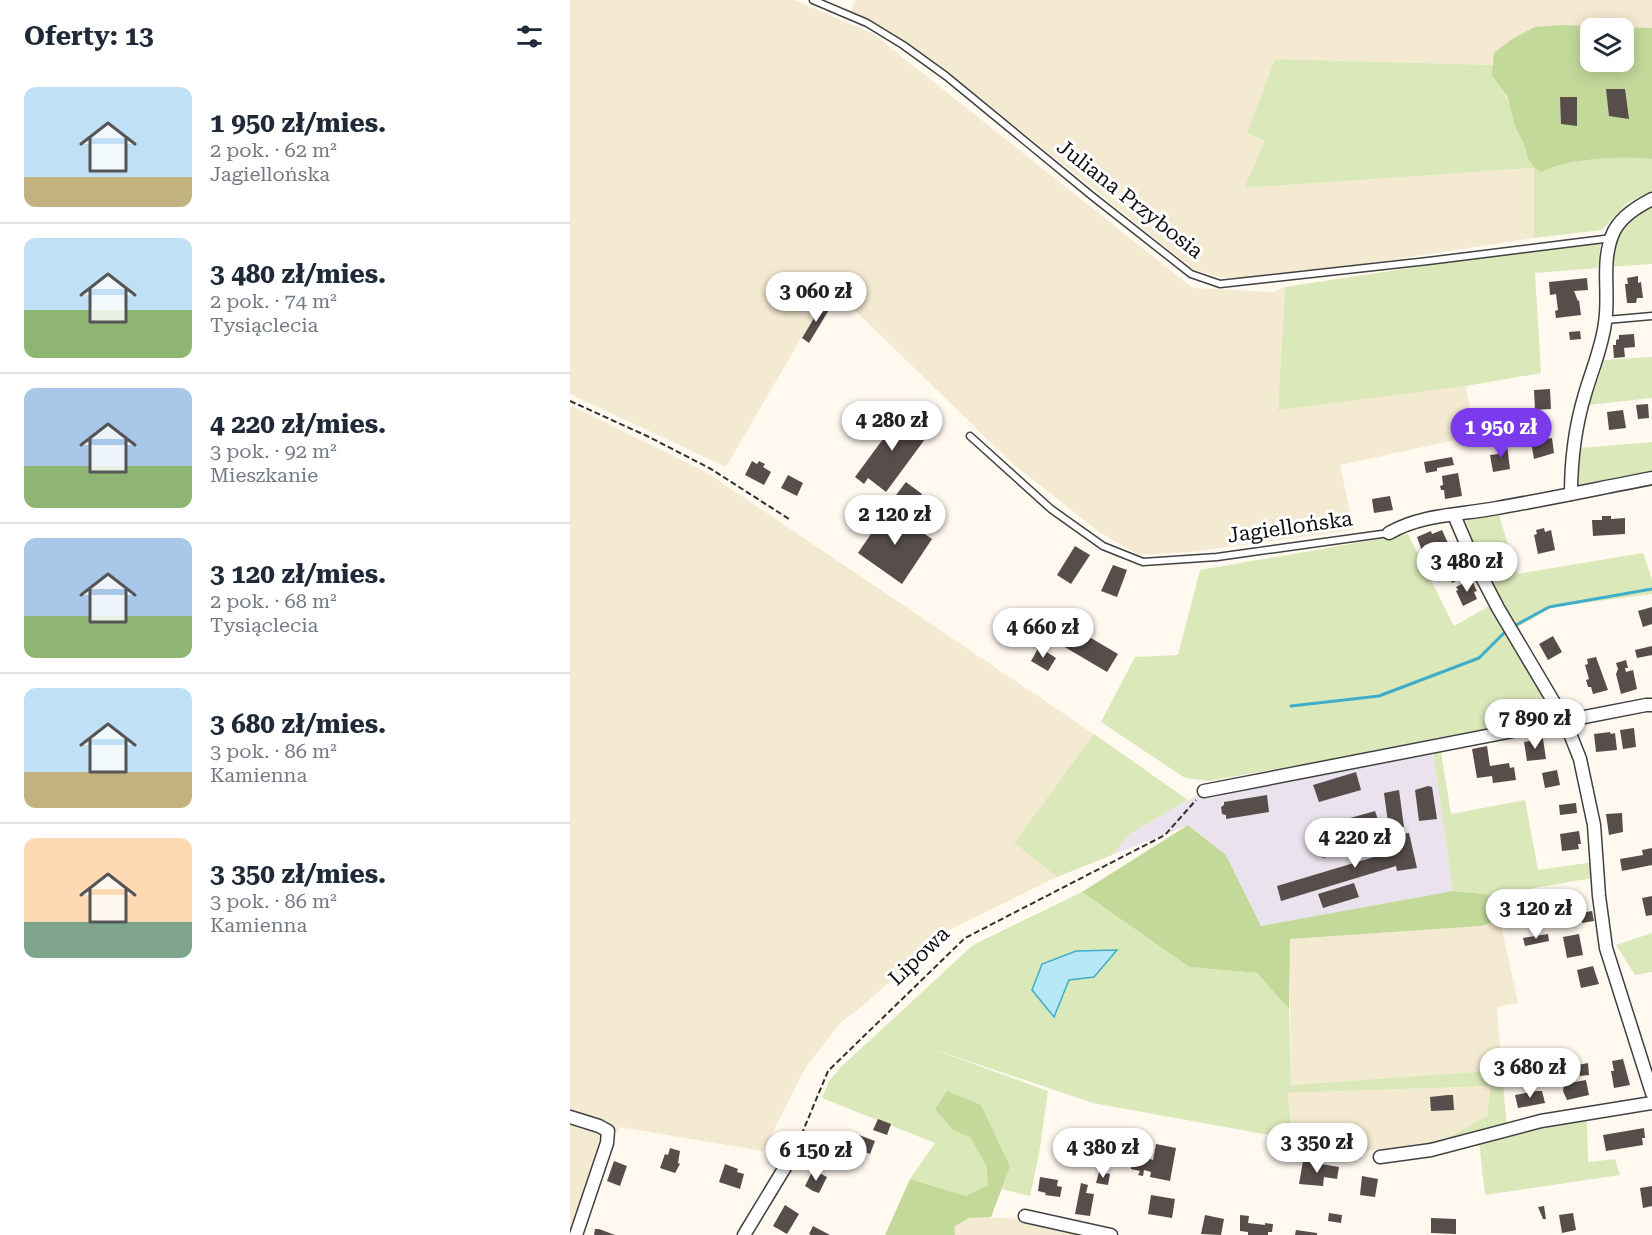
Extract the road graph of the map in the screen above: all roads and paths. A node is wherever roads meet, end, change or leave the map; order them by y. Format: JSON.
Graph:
{"nodes":[{"id":1,"x":813,"y":0,"type":"edge"},
{"id":2,"x":1652,"y":199,"type":"edge"},
{"id":3,"x":1612,"y":238,"type":"junction"},
{"id":4,"x":1652,"y":315,"type":"edge"},
{"id":5,"x":1606,"y":320,"type":"junction"},
{"id":6,"x":570,"y":401,"type":"edge"},
{"id":7,"x":970,"y":436,"type":"dead end"},
{"id":8,"x":1652,"y":478,"type":"edge"},
{"id":9,"x":1571,"y":494,"type":"junction"},
{"id":10,"x":1454,"y":515,"type":"junction"},
{"id":11,"x":789,"y":519,"type":"dead end"},
{"id":12,"x":1389,"y":532,"type":"joint"},
{"id":13,"x":1652,"y":705,"type":"edge"},
{"id":14,"x":1565,"y":721,"type":"junction"},
{"id":15,"x":1204,"y":791,"type":"joint"},
{"id":16,"x":1652,"y":1093,"type":"edge"},
{"id":17,"x":1652,"y":1102,"type":"edge"},
{"id":18,"x":570,"y":1117,"type":"edge"},
{"id":19,"x":793,"y":1154,"type":"joint"},
{"id":20,"x":1380,"y":1157,"type":"dead end"},
{"id":21,"x":1025,"y":1216,"type":"dead end"},
{"id":22,"x":1105,"y":1234,"type":"edge"},
{"id":23,"x":576,"y":1235,"type":"edge"},
{"id":24,"x":744,"y":1235,"type":"edge"}],
"edges":[{"from":1,"to":3,"type":"lane","name":"Juliana Przybosia"},
{"from":2,"to":3,"type":"street"},
{"from":3,"to":5,"type":"street"},
{"from":4,"to":5,"type":"lane"},
{"from":5,"to":9,"type":"street"},
{"from":6,"to":11,"type":"path"},
{"from":7,"to":12,"type":"lane","name":"Jagiellońska"},
{"from":8,"to":9,"type":"street","name":"Jagiellońska"},
{"from":9,"to":10,"type":"street","name":"Jagiellońska"},
{"from":10,"to":12,"type":"street","name":"Jagiellońska"},
{"from":10,"to":14,"type":"street"},
{"from":13,"to":14,"type":"street"},
{"from":14,"to":15,"type":"street"},
{"from":14,"to":16,"type":"street"},
{"from":15,"to":19,"type":"path","name":"Lipowa"},
{"from":17,"to":20,"type":"street"},
{"from":18,"to":23,"type":"street"},
{"from":19,"to":24,"type":"street"},
{"from":21,"to":22,"type":"street"}]}
